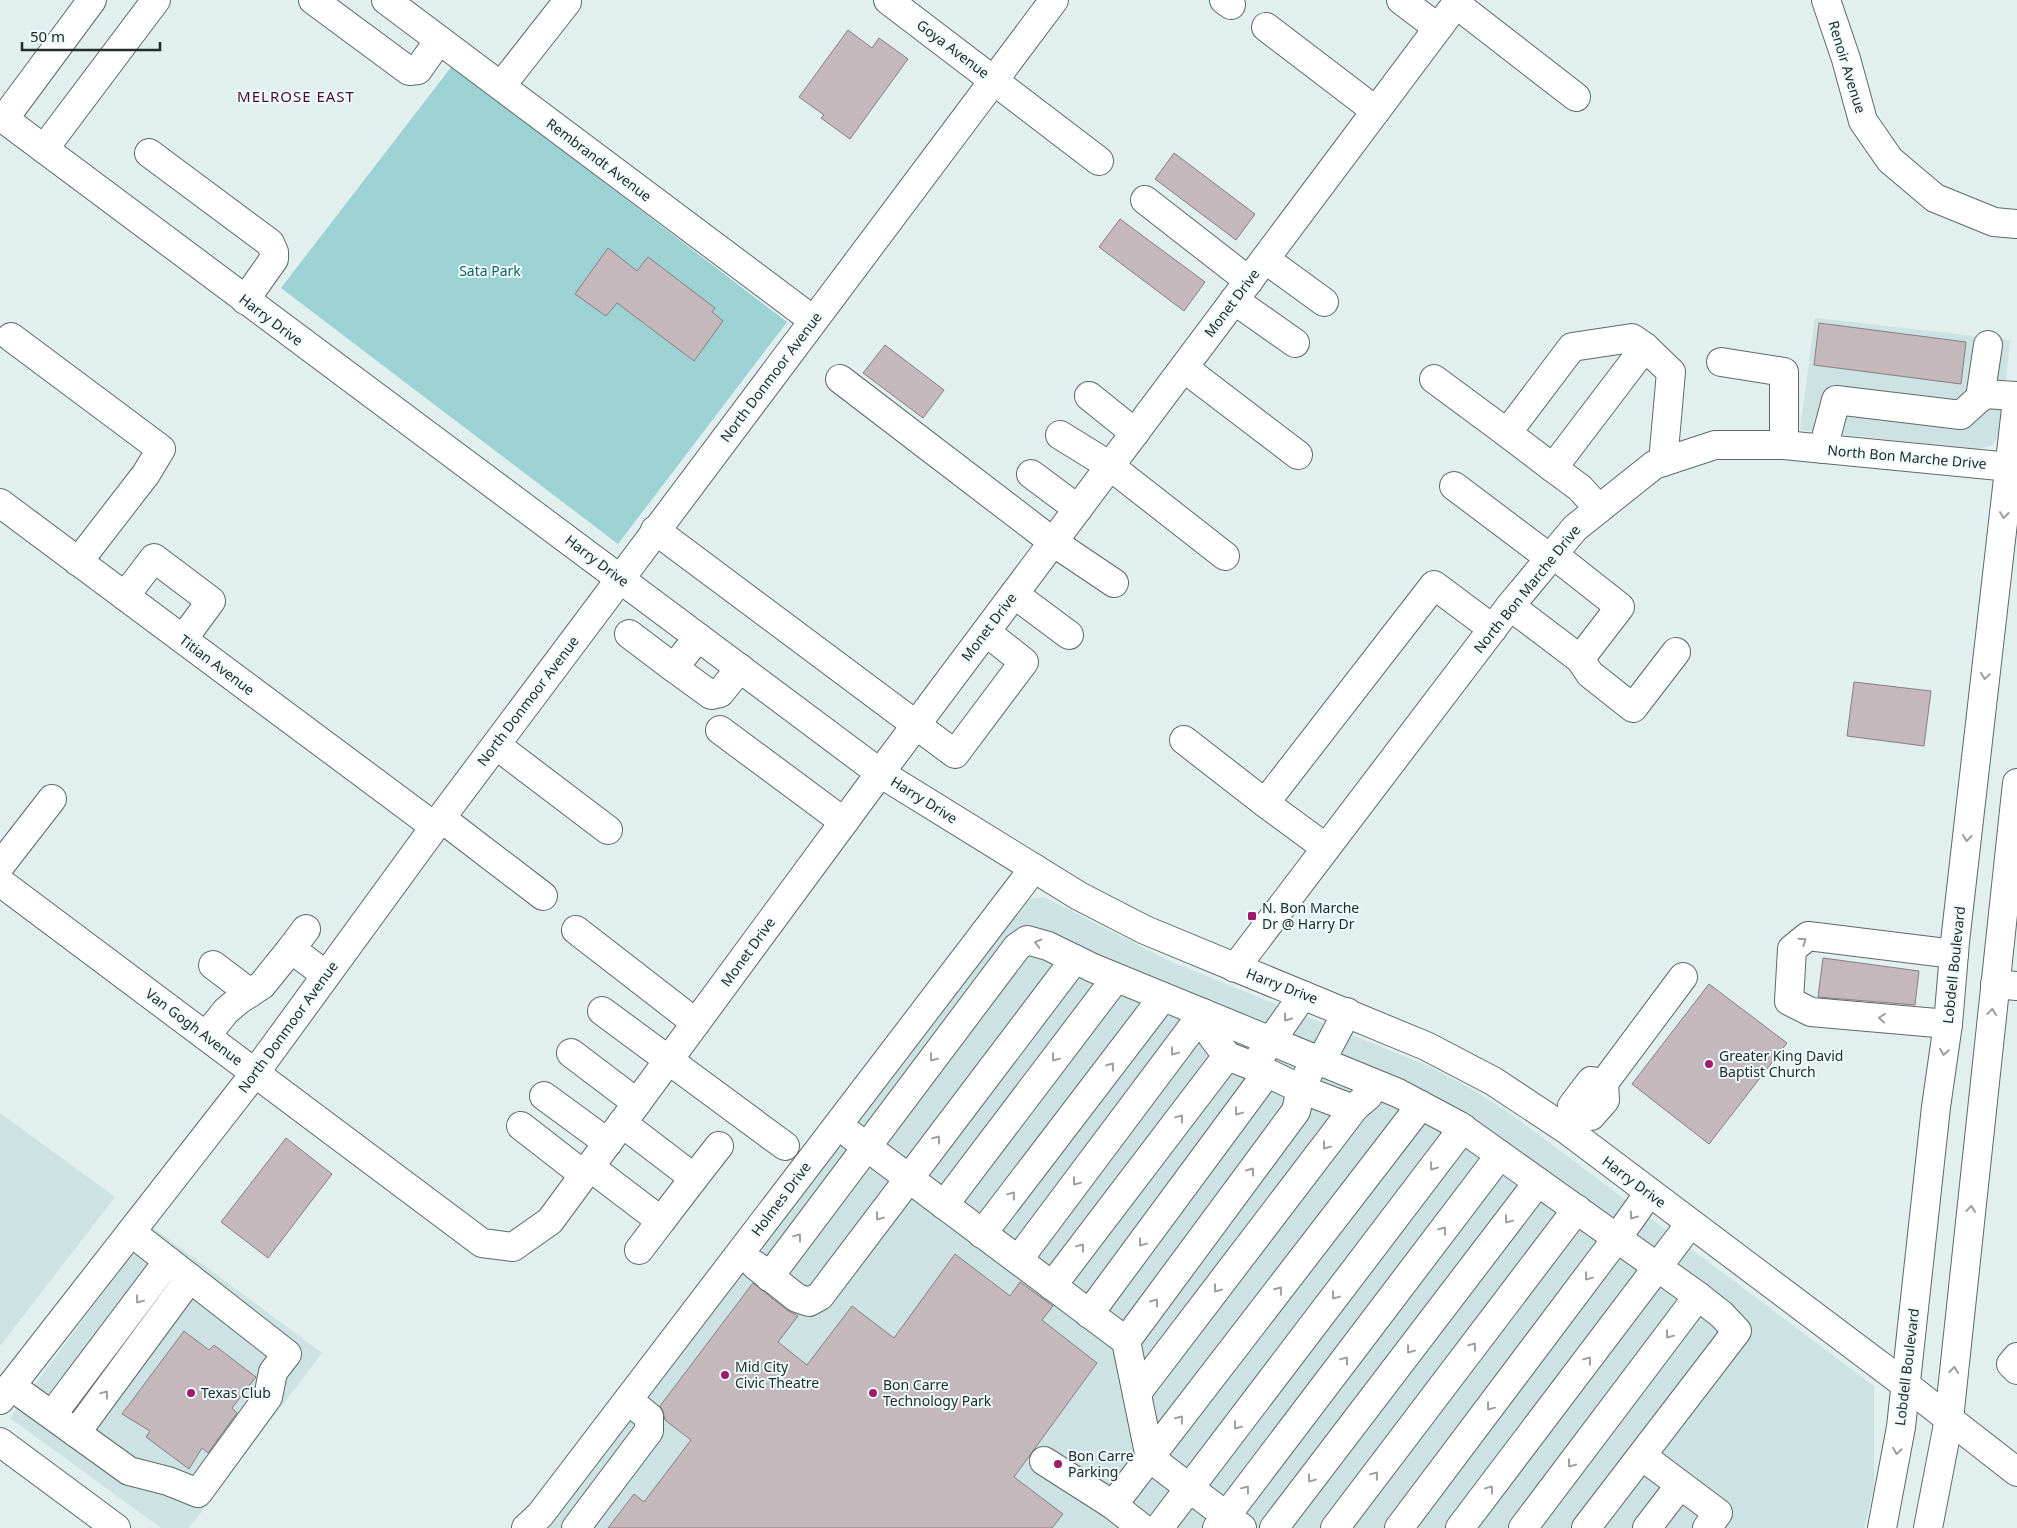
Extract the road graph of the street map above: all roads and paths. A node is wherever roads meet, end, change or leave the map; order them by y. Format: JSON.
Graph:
{"nodes":[{"id":1,"x":92,"y":0,"type":"edge"},
{"id":2,"x":156,"y":0,"type":"edge"},
{"id":3,"x":313,"y":0,"type":"edge"},
{"id":4,"x":386,"y":0,"type":"edge"},
{"id":5,"x":888,"y":0,"type":"edge"},
{"id":6,"x":1054,"y":0,"type":"edge"},
{"id":7,"x":1400,"y":0,"type":"edge"},
{"id":8,"x":1826,"y":0,"type":"edge"},
{"id":9,"x":567,"y":2,"type":"dead end"},
{"id":10,"x":1458,"y":2,"type":"edge"},
{"id":11,"x":1266,"y":27,"type":"dead end"},
{"id":12,"x":1438,"y":28,"type":"junction"},
{"id":13,"x":439,"y":40,"type":"junction"},
{"id":14,"x":994,"y":81,"type":"junction"},
{"id":15,"x":501,"y":86,"type":"junction"},
{"id":16,"x":1576,"y":97,"type":"dead end"},
{"id":17,"x":1376,"y":111,"type":"junction"},
{"id":18,"x":4,"y":124,"type":"edge"},
{"id":19,"x":44,"y":149,"type":"junction"},
{"id":20,"x":149,"y":153,"type":"dead end"},
{"id":21,"x":1099,"y":161,"type":"dead end"},
{"id":22,"x":1145,"y":200,"type":"dead end"},
{"id":23,"x":2017,"y":224,"type":"edge"},
{"id":24,"x":1265,"y":259,"type":"junction"},
{"id":25,"x":1242,"y":290,"type":"junction"},
{"id":26,"x":244,"y":300,"type":"junction"},
{"id":27,"x":1324,"y":302,"type":"dead end"},
{"id":28,"x":813,"y":320,"type":"junction"},
{"id":29,"x":11,"y":337,"type":"dead end"},
{"id":30,"x":1295,"y":343,"type":"dead end"},
{"id":31,"x":1988,"y":345,"type":"dead end"},
{"id":32,"x":1645,"y":347,"type":"junction"},
{"id":33,"x":1721,"y":362,"type":"dead end"},
{"id":34,"x":1184,"y":368,"type":"junction"},
{"id":35,"x":840,"y":379,"type":"dead end"},
{"id":36,"x":1434,"y":379,"type":"dead end"},
{"id":37,"x":1089,"y":396,"type":"dead end"},
{"id":38,"x":1980,"y":398,"type":"junction"},
{"id":39,"x":2017,"y":398,"type":"edge"},
{"id":40,"x":1134,"y":433,"type":"junction"},
{"id":41,"x":1507,"y":433,"type":"junction"},
{"id":42,"x":1060,"y":435,"type":"dead end"},
{"id":43,"x":1784,"y":445,"type":"junction"},
{"id":44,"x":1823,"y":449,"type":"junction"},
{"id":45,"x":1298,"y":455,"type":"dead end"},
{"id":46,"x":1664,"y":462,"type":"junction"},
{"id":47,"x":1110,"y":466,"type":"junction"},
{"id":48,"x":2010,"y":466,"type":"junction"},
{"id":49,"x":1553,"y":468,"type":"junction"},
{"id":50,"x":1031,"y":474,"type":"dead end"},
{"id":51,"x":1454,"y":486,"type":"dead end"},
{"id":52,"x":0,"y":504,"type":"edge"},
{"id":53,"x":1078,"y":509,"type":"junction"},
{"id":54,"x":1599,"y":509,"type":"junction"},
{"id":55,"x":655,"y":530,"type":"junction"},
{"id":56,"x":1053,"y":542,"type":"junction"},
{"id":57,"x":1225,"y":556,"type":"dead end"},
{"id":58,"x":1553,"y":557,"type":"junction"},
{"id":59,"x":78,"y":562,"type":"junction"},
{"id":60,"x":620,"y":578,"type":"junction"},
{"id":61,"x":1114,"y":583,"type":"dead end"},
{"id":62,"x":1014,"y":594,"type":"junction"},
{"id":63,"x":125,"y":596,"type":"junction"},
{"id":64,"x":1510,"y":606,"type":"junction"},
{"id":65,"x":1494,"y":628,"type":"junction"},
{"id":66,"x":986,"y":632,"type":"junction"},
{"id":67,"x":629,"y":634,"type":"dead end"},
{"id":68,"x":1069,"y":635,"type":"dead end"},
{"id":69,"x":698,"y":637,"type":"junction"},
{"id":70,"x":183,"y":640,"type":"junction"},
{"id":71,"x":1676,"y":652,"type":"dead end"},
{"id":72,"x":1580,"y":659,"type":"junction"},
{"id":73,"x":674,"y":668,"type":"junction"},
{"id":74,"x":740,"y":668,"type":"junction"},
{"id":75,"x":916,"y":726,"type":"junction"},
{"id":76,"x":720,"y":730,"type":"dead end"},
{"id":77,"x":1184,"y":740,"type":"dead end"},
{"id":78,"x":496,"y":745,"type":"junction"},
{"id":79,"x":880,"y":773,"type":"junction"},
{"id":80,"x":2017,"y":783,"type":"edge"},
{"id":81,"x":52,"y":799,"type":"dead end"},
{"id":82,"x":1265,"y":803,"type":"junction"},
{"id":83,"x":844,"y":822,"type":"junction"},
{"id":84,"x":438,"y":823,"type":"junction"},
{"id":85,"x":608,"y":830,"type":"dead end"},
{"id":86,"x":1326,"y":848,"type":"junction"},
{"id":87,"x":0,"y":866,"type":"edge"},
{"id":88,"x":1034,"y":868,"type":"junction"},
{"id":89,"x":0,"y":882,"type":"edge"},
{"id":90,"x":543,"y":896,"type":"dead end"},
{"id":91,"x":576,"y":930,"type":"dead end"},
{"id":92,"x":1075,"y":959,"type":"junction"},
{"id":93,"x":1953,"y":963,"type":"junction"},
{"id":94,"x":213,"y":965,"type":"dead end"},
{"id":95,"x":1235,"y":968,"type":"junction"},
{"id":96,"x":326,"y":975,"type":"junction"},
{"id":97,"x":1116,"y":978,"type":"junction"},
{"id":98,"x":1683,"y":978,"type":"dead end"},
{"id":99,"x":2003,"y":982,"type":"edge"},
{"id":100,"x":250,"y":993,"type":"junction"},
{"id":101,"x":1303,"y":995,"type":"junction"},
{"id":102,"x":1163,"y":997,"type":"junction"},
{"id":103,"x":602,"y":1010,"type":"dead end"},
{"id":104,"x":1347,"y":1012,"type":"junction"},
{"id":105,"x":1203,"y":1013,"type":"junction"},
{"id":106,"x":696,"y":1023,"type":"junction"},
{"id":107,"x":1948,"y":1024,"type":"junction"},
{"id":108,"x":206,"y":1036,"type":"junction"},
{"id":109,"x":1270,"y":1040,"type":"junction"},
{"id":110,"x":571,"y":1053,"type":"dead end"},
{"id":111,"x":1227,"y":1056,"type":"junction"},
{"id":112,"x":668,"y":1060,"type":"junction"},
{"id":113,"x":1318,"y":1060,"type":"junction"},
{"id":114,"x":1260,"y":1070,"type":"junction"},
{"id":115,"x":255,"y":1073,"type":"junction"},
{"id":116,"x":1377,"y":1084,"type":"junction"},
{"id":117,"x":1301,"y":1089,"type":"junction"},
{"id":118,"x":544,"y":1096,"type":"dead end"},
{"id":119,"x":1421,"y":1105,"type":"junction"},
{"id":120,"x":1355,"y":1107,"type":"junction"},
{"id":121,"x":622,"y":1123,"type":"junction"},
{"id":122,"x":1572,"y":1124,"type":"junction"},
{"id":123,"x":838,"y":1125,"type":"junction"},
{"id":124,"x":520,"y":1126,"type":"dead end"},
{"id":125,"x":1462,"y":1128,"type":"junction"},
{"id":126,"x":719,"y":1146,"type":"dead end"},
{"id":127,"x":785,"y":1146,"type":"dead end"},
{"id":128,"x":866,"y":1146,"type":"junction"},
{"id":129,"x":1500,"y":1155,"type":"junction"},
{"id":130,"x":587,"y":1171,"type":"junction"},
{"id":131,"x":694,"y":1178,"type":"junction"},
{"id":132,"x":908,"y":1178,"type":"junction"},
{"id":133,"x":1538,"y":1182,"type":"junction"},
{"id":134,"x":1649,"y":1193,"type":"junction"},
{"id":135,"x":944,"y":1205,"type":"junction"},
{"id":136,"x":1577,"y":1209,"type":"junction"},
{"id":137,"x":661,"y":1221,"type":"junction"},
{"id":138,"x":1690,"y":1224,"type":"junction"},
{"id":139,"x":131,"y":1232,"type":"junction"},
{"id":140,"x":982,"y":1234,"type":"junction"},
{"id":141,"x":1617,"y":1238,"type":"junction"},
{"id":142,"x":513,"y":1247,"type":"joint"},
{"id":143,"x":639,"y":1250,"type":"dead end"},
{"id":144,"x":740,"y":1254,"type":"junction"},
{"id":145,"x":1018,"y":1260,"type":"junction"},
{"id":146,"x":168,"y":1261,"type":"junction"},
{"id":147,"x":1658,"y":1268,"type":"junction"},
{"id":148,"x":769,"y":1276,"type":"junction"},
{"id":149,"x":190,"y":1278,"type":"junction"},
{"id":150,"x":1052,"y":1286,"type":"junction"},
{"id":151,"x":1698,"y":1296,"type":"junction"},
{"id":152,"x":1089,"y":1314,"type":"junction"},
{"id":153,"x":1126,"y":1342,"type":"junction"},
{"id":154,"x":2017,"y":1357,"type":"edge"},
{"id":155,"x":2017,"y":1370,"type":"edge"},
{"id":156,"x":1906,"y":1385,"type":"junction"},
{"id":157,"x":6,"y":1393,"type":"edge"},
{"id":158,"x":1137,"y":1393,"type":"junction"},
{"id":159,"x":628,"y":1400,"type":"junction"},
{"id":160,"x":52,"y":1415,"type":"junction"},
{"id":161,"x":1949,"y":1419,"type":"junction"},
{"id":162,"x":76,"y":1433,"type":"junction"},
{"id":163,"x":0,"y":1442,"type":"edge"},
{"id":164,"x":1642,"y":1456,"type":"junction"},
{"id":165,"x":1150,"y":1458,"type":"junction"},
{"id":166,"x":1044,"y":1461,"type":"dead end"},
{"id":167,"x":2017,"y":1472,"type":"edge"},
{"id":168,"x":1680,"y":1484,"type":"junction"},
{"id":169,"x":1190,"y":1488,"type":"junction"},
{"id":170,"x":1113,"y":1505,"type":"junction"},
{"id":171,"x":1228,"y":1524,"type":"edge"},
{"id":172,"x":116,"y":1528,"type":"edge"},
{"id":173,"x":526,"y":1528,"type":"edge"},
{"id":174,"x":576,"y":1528,"type":"edge"},
{"id":175,"x":1142,"y":1528,"type":"edge"},
{"id":176,"x":1159,"y":1528,"type":"edge"},
{"id":177,"x":1274,"y":1528,"type":"edge"},
{"id":178,"x":1335,"y":1528,"type":"edge"},
{"id":179,"x":1398,"y":1528,"type":"edge"},
{"id":180,"x":1460,"y":1528,"type":"edge"},
{"id":181,"x":1523,"y":1528,"type":"edge"},
{"id":182,"x":1586,"y":1528,"type":"edge"},
{"id":183,"x":1647,"y":1528,"type":"edge"},
{"id":184,"x":1706,"y":1528,"type":"edge"},
{"id":185,"x":1882,"y":1528,"type":"edge"},
{"id":186,"x":1928,"y":1528,"type":"edge"}],
"edges":[{"from":1,"to":18,"type":"street"},
{"from":2,"to":19,"type":"street"},
{"from":3,"to":13,"type":"street"},
{"from":4,"to":13,"type":"street","name":"Rembrandt Avenue"},
{"from":5,"to":14,"type":"street","name":"Goya Avenue"},
{"from":6,"to":14,"type":"street","name":"North Donmoor Avenue"},
{"from":7,"to":12,"type":"street"},
{"from":8,"to":23,"type":"street","name":"Renoir Avenue"},
{"from":9,"to":15,"type":"street"},
{"from":10,"to":12,"type":"street","name":"Monet Drive"},
{"from":10,"to":16,"type":"street"},
{"from":11,"to":17,"type":"street"},
{"from":12,"to":17,"type":"street","name":"Monet Drive"},
{"from":13,"to":15,"type":"street","name":"Rembrandt Avenue"},
{"from":14,"to":21,"type":"street","name":"Goya Avenue"},
{"from":14,"to":28,"type":"street","name":"North Donmoor Avenue"},
{"from":15,"to":28,"type":"street","name":"Rembrandt Avenue"},
{"from":17,"to":24,"type":"street","name":"Monet Drive"},
{"from":18,"to":19,"type":"street","name":"Harry Drive"},
{"from":19,"to":26,"type":"street","name":"Harry Drive"},
{"from":20,"to":26,"type":"street"},
{"from":22,"to":25,"type":"street"},
{"from":24,"to":25,"type":"street","name":"Monet Drive"},
{"from":24,"to":27,"type":"street"},
{"from":25,"to":30,"type":"street"},
{"from":25,"to":34,"type":"street","name":"Monet Drive"},
{"from":26,"to":60,"type":"street","name":"Harry Drive"},
{"from":28,"to":55,"type":"street","name":"North Donmoor Avenue"},
{"from":29,"to":59,"type":"street"},
{"from":31,"to":38,"type":"street"},
{"from":32,"to":41,"type":"street"},
{"from":32,"to":46,"type":"street"},
{"from":32,"to":49,"type":"street"},
{"from":33,"to":43,"type":"street"},
{"from":34,"to":40,"type":"street","name":"Monet Drive"},
{"from":34,"to":45,"type":"street"},
{"from":35,"to":56,"type":"street"},
{"from":36,"to":41,"type":"street"},
{"from":37,"to":40,"type":"street"},
{"from":38,"to":39,"type":"street"},
{"from":38,"to":44,"type":"street"},
{"from":39,"to":48,"type":"street","name":"Lobdell Boulevard"},
{"from":40,"to":47,"type":"street","name":"Monet Drive"},
{"from":41,"to":49,"type":"street"},
{"from":42,"to":47,"type":"street"},
{"from":43,"to":44,"type":"street","name":"North Bon Marche Drive"},
{"from":43,"to":46,"type":"street","name":"North Bon Marche Drive"},
{"from":44,"to":48,"type":"street","name":"North Bon Marche Drive"},
{"from":46,"to":54,"type":"street","name":"North Bon Marche Drive"},
{"from":47,"to":53,"type":"street","name":"Monet Drive"},
{"from":47,"to":57,"type":"street"},
{"from":48,"to":93,"type":"street","name":"Lobdell Boulevard","one_way":true},
{"from":49,"to":54,"type":"street"},
{"from":50,"to":53,"type":"street"},
{"from":51,"to":58,"type":"street"},
{"from":52,"to":59,"type":"street","name":"Titian Avenue"},
{"from":53,"to":56,"type":"street","name":"Monet Drive"},
{"from":54,"to":58,"type":"street","name":"North Bon Marche Drive"},
{"from":55,"to":60,"type":"street","name":"North Donmoor Avenue"},
{"from":55,"to":75,"type":"street"},
{"from":56,"to":61,"type":"street"},
{"from":56,"to":62,"type":"street","name":"Monet Drive"},
{"from":58,"to":64,"type":"street","name":"North Bon Marche Drive"},
{"from":58,"to":72,"type":"street"},
{"from":59,"to":63,"type":"street","name":"Titian Avenue"},
{"from":60,"to":69,"type":"street","name":"Harry Drive"},
{"from":60,"to":78,"type":"street","name":"North Donmoor Avenue"},
{"from":62,"to":66,"type":"street","name":"Monet Drive"},
{"from":62,"to":68,"type":"street"},
{"from":63,"to":70,"type":"street","name":"Titian Avenue"},
{"from":63,"to":70,"type":"street"},
{"from":64,"to":65,"type":"street","name":"North Bon Marche Drive"},
{"from":64,"to":72,"type":"street"},
{"from":65,"to":82,"type":"street"},
{"from":65,"to":86,"type":"street","name":"North Bon Marche Drive"},
{"from":66,"to":75,"type":"street","name":"Monet Drive"},
{"from":66,"to":75,"type":"street"},
{"from":67,"to":73,"type":"street"},
{"from":69,"to":73,"type":"street"},
{"from":69,"to":74,"type":"street","name":"Harry Drive"},
{"from":70,"to":84,"type":"street","name":"Titian Avenue"},
{"from":71,"to":72,"type":"street"},
{"from":73,"to":74,"type":"street"},
{"from":74,"to":79,"type":"street","name":"Harry Drive"},
{"from":75,"to":79,"type":"street","name":"Monet Drive"},
{"from":76,"to":83,"type":"street"},
{"from":77,"to":82,"type":"street"},
{"from":78,"to":84,"type":"street","name":"North Donmoor Avenue"},
{"from":78,"to":85,"type":"street"},
{"from":79,"to":83,"type":"street","name":"Monet Drive"},
{"from":79,"to":88,"type":"street","name":"Harry Drive"},
{"from":80,"to":99,"type":"street"},
{"from":81,"to":87,"type":"street"},
{"from":82,"to":86,"type":"street"},
{"from":83,"to":106,"type":"street","name":"Monet Drive"},
{"from":84,"to":90,"type":"street","name":"Titian Avenue"},
{"from":84,"to":96,"type":"street","name":"North Donmoor Avenue"},
{"from":86,"to":95,"type":"street","name":"North Bon Marche Drive"},
{"from":88,"to":95,"type":"street","name":"Harry Drive"},
{"from":88,"to":123,"type":"street","name":"Holmes Drive"},
{"from":89,"to":108,"type":"street","name":"Van Gogh Avenue"},
{"from":91,"to":106,"type":"street"},
{"from":92,"to":97,"type":"street"},
{"from":92,"to":128,"type":"street","one_way":true},
{"from":132,"to":92,"type":"street","one_way":true},
{"from":93,"to":99,"type":"street"},
{"from":93,"to":107,"type":"street","name":"Lobdell Boulevard"},
{"from":107,"to":93,"type":"street","one_way":true},
{"from":94,"to":100,"type":"street"},
{"from":95,"to":101,"type":"street","name":"Harry Drive"},
{"from":96,"to":100,"type":"street"},
{"from":96,"to":115,"type":"street","name":"North Donmoor Avenue"},
{"from":97,"to":102,"type":"street"},
{"from":97,"to":135,"type":"street","one_way":true},
{"from":98,"to":122,"type":"street"},
{"from":161,"to":99,"type":"street","one_way":true},
{"from":100,"to":108,"type":"street"},
{"from":101,"to":104,"type":"street","name":"Harry Drive"},
{"from":101,"to":109,"type":"street","one_way":true},
{"from":102,"to":105,"type":"street"},
{"from":140,"to":102,"type":"street","one_way":true},
{"from":103,"to":112,"type":"street"},
{"from":104,"to":113,"type":"street"},
{"from":104,"to":122,"type":"street","name":"Harry Drive"},
{"from":105,"to":109,"type":"street"},
{"from":105,"to":111,"type":"street"},
{"from":105,"to":145,"type":"street","one_way":true},
{"from":106,"to":112,"type":"street","name":"Monet Drive"},
{"from":107,"to":156,"type":"street","name":"Lobdell Boulevard","one_way":true},
{"from":108,"to":115,"type":"street","name":"Van Gogh Avenue"},
{"from":109,"to":113,"type":"street"},
{"from":109,"to":114,"type":"street"},
{"from":110,"to":121,"type":"street"},
{"from":111,"to":114,"type":"street"},
{"from":150,"to":111,"type":"street","one_way":true},
{"from":112,"to":121,"type":"street","name":"Monet Drive"},
{"from":112,"to":127,"type":"street"},
{"from":113,"to":116,"type":"street"},
{"from":113,"to":117,"type":"street"},
{"from":114,"to":117,"type":"street"},
{"from":114,"to":152,"type":"street","one_way":true},
{"from":115,"to":139,"type":"street","name":"North Donmoor Avenue"},
{"from":115,"to":142,"type":"street","name":"Van Gogh Avenue"},
{"from":116,"to":119,"type":"street"},
{"from":116,"to":120,"type":"street"},
{"from":117,"to":120,"type":"street"},
{"from":153,"to":117,"type":"street","one_way":true},
{"from":118,"to":121,"type":"street"},
{"from":119,"to":125,"type":"street"},
{"from":165,"to":119,"type":"street","one_way":true},
{"from":120,"to":158,"type":"street","one_way":true},
{"from":121,"to":130,"type":"street","name":"Monet Drive"},
{"from":121,"to":131,"type":"street"},
{"from":122,"to":134,"type":"street","name":"Harry Drive"},
{"from":123,"to":128,"type":"street"},
{"from":123,"to":144,"type":"street","name":"Holmes Drive"},
{"from":124,"to":130,"type":"street"},
{"from":125,"to":129,"type":"street"},
{"from":125,"to":169,"type":"street","one_way":true},
{"from":126,"to":131,"type":"street"},
{"from":128,"to":132,"type":"street"},
{"from":148,"to":128,"type":"street","one_way":true},
{"from":129,"to":133,"type":"street"},
{"from":171,"to":129,"type":"street","one_way":true},
{"from":130,"to":137,"type":"street"},
{"from":130,"to":142,"type":"street","name":"Monet Drive"},
{"from":131,"to":137,"type":"street"},
{"from":132,"to":135,"type":"street"},
{"from":132,"to":148,"type":"street","one_way":true},
{"from":133,"to":136,"type":"street"},
{"from":133,"to":177,"type":"street","one_way":true},
{"from":134,"to":138,"type":"street","name":"Harry Drive"},
{"from":134,"to":141,"type":"street","one_way":true},
{"from":135,"to":140,"type":"street"},
{"from":136,"to":141,"type":"street"},
{"from":178,"to":136,"type":"street","one_way":true},
{"from":137,"to":143,"type":"street"},
{"from":138,"to":147,"type":"street"},
{"from":138,"to":156,"type":"street","name":"Harry Drive"},
{"from":139,"to":146,"type":"street"},
{"from":139,"to":157,"type":"street","name":"North Donmoor Avenue"},
{"from":140,"to":145,"type":"street"},
{"from":141,"to":147,"type":"street"},
{"from":141,"to":179,"type":"street","one_way":true},
{"from":144,"to":148,"type":"street"},
{"from":144,"to":159,"type":"street","name":"Holmes Drive"},
{"from":145,"to":150,"type":"street"},
{"from":146,"to":149,"type":"street"},
{"from":146,"to":160,"type":"street","one_way":true},
{"from":147,"to":151,"type":"street"},
{"from":180,"to":147,"type":"street","one_way":true},
{"from":162,"to":149,"type":"street","one_way":true},
{"from":149,"to":162,"type":"street"},
{"from":150,"to":152,"type":"street"},
{"from":151,"to":164,"type":"street"},
{"from":151,"to":181,"type":"street","one_way":true},
{"from":152,"to":153,"type":"street"},
{"from":153,"to":158,"type":"street"},
{"from":154,"to":155,"type":"street"},
{"from":156,"to":161,"type":"street","name":"Harry Drive"},
{"from":156,"to":185,"type":"street","name":"Lobdell Boulevard","one_way":true},
{"from":157,"to":160,"type":"street"},
{"from":158,"to":165,"type":"street"},
{"from":159,"to":173,"type":"street","name":"Holmes Drive"},
{"from":159,"to":174,"type":"street"},
{"from":160,"to":162,"type":"street"},
{"from":161,"to":167,"type":"street","name":"Harry Drive"},
{"from":161,"to":186,"type":"street"},
{"from":163,"to":172,"type":"street"},
{"from":164,"to":168,"type":"street"},
{"from":164,"to":182,"type":"street"},
{"from":165,"to":169,"type":"street"},
{"from":165,"to":170,"type":"street"},
{"from":166,"to":170,"type":"street"},
{"from":168,"to":183,"type":"street"},
{"from":168,"to":184,"type":"street"},
{"from":169,"to":171,"type":"street"},
{"from":169,"to":176,"type":"street"},
{"from":170,"to":175,"type":"street"}]}
